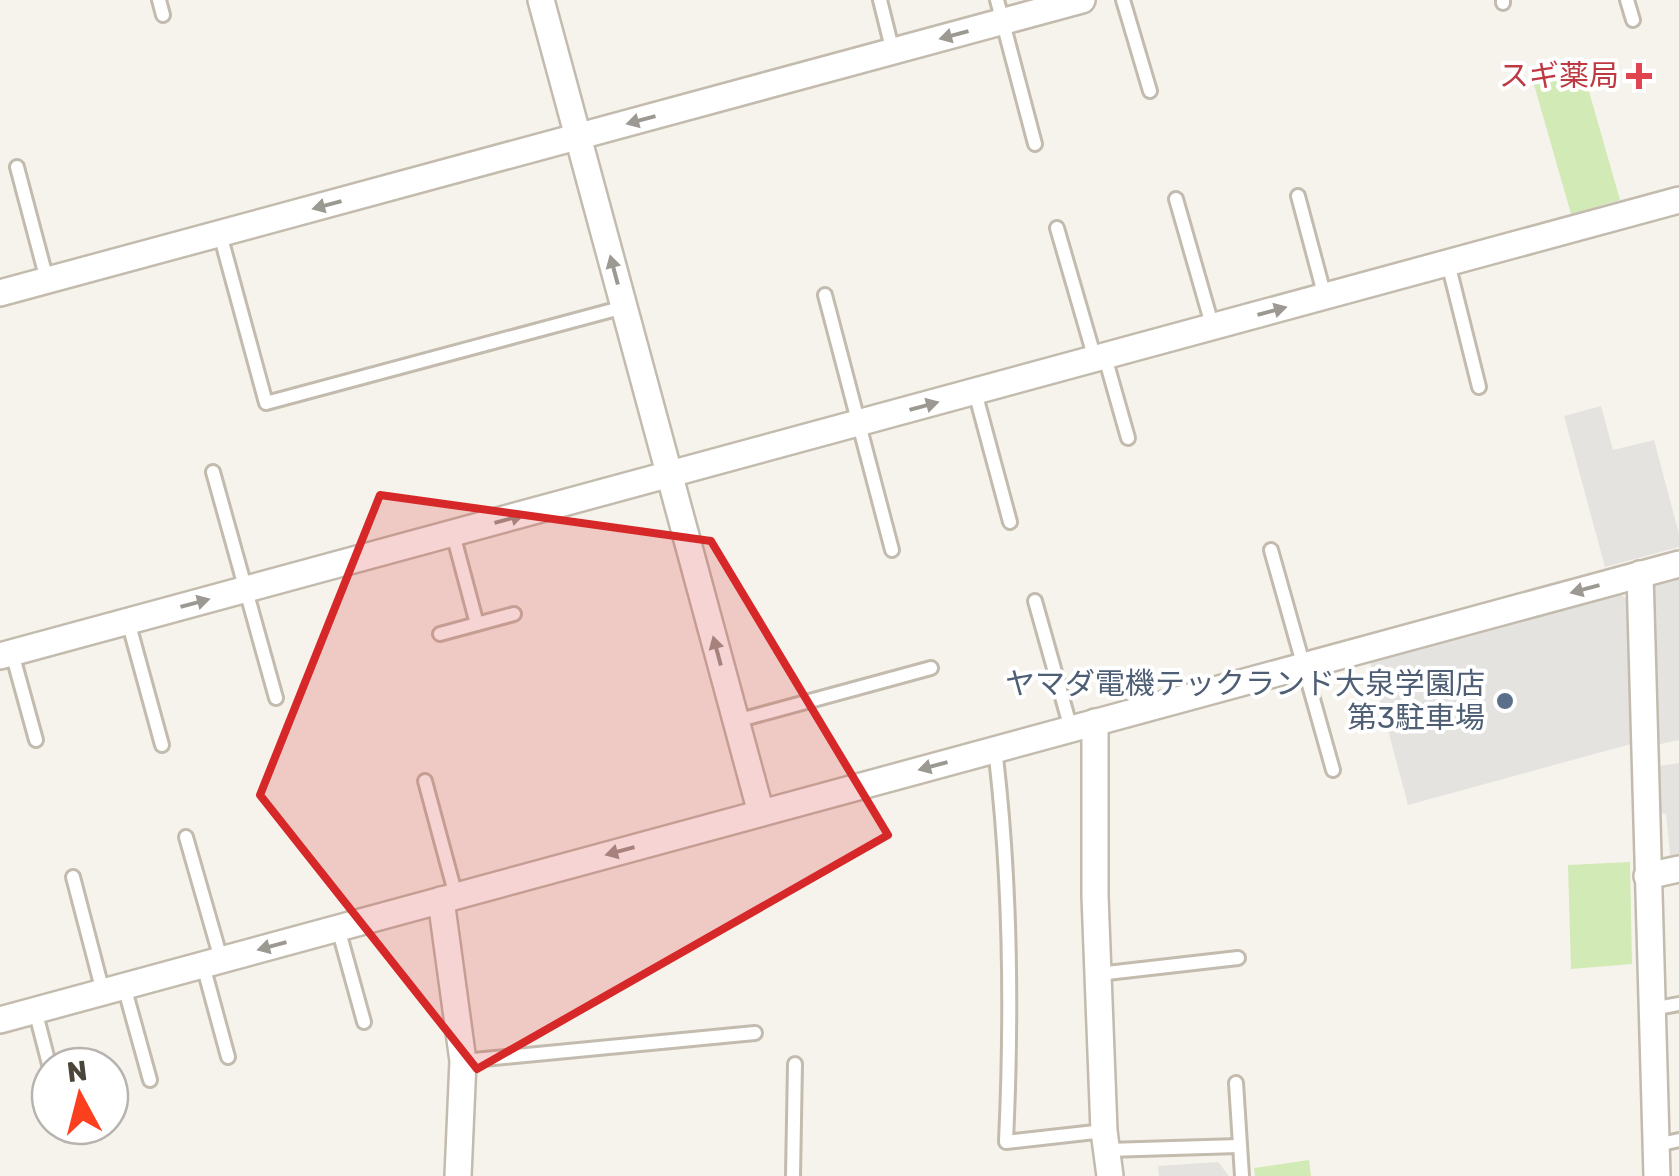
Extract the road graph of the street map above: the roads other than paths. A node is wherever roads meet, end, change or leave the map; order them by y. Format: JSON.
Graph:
{"nodes":[{"id":1,"x":159,"y":0,"type":"edge"},
{"id":2,"x":541,"y":0,"type":"edge"},
{"id":3,"x":880,"y":0,"type":"edge"},
{"id":4,"x":1082,"y":0,"type":"edge"},
{"id":5,"x":1124,"y":0,"type":"edge"},
{"id":6,"x":1628,"y":0,"type":"edge"},
{"id":7,"x":1000,"y":11,"type":"edge"},
{"id":8,"x":163,"y":15,"type":"dead end"},
{"id":9,"x":1632,"y":20,"type":"dead end"},
{"id":10,"x":893,"y":52,"type":"junction"},
{"id":11,"x":1150,"y":91,"type":"dead end"},
{"id":12,"x":578,"y":137,"type":"junction"},
{"id":13,"x":1036,"y":144,"type":"dead end"},
{"id":14,"x":17,"y":167,"type":"dead end"},
{"id":15,"x":1298,"y":196,"type":"dead end"},
{"id":16,"x":1176,"y":198,"type":"dead end"},
{"id":17,"x":1679,"y":200,"type":"edge"},
{"id":18,"x":1057,"y":228,"type":"dead end"},
{"id":19,"x":220,"y":234,"type":"junction"},
{"id":20,"x":1448,"y":263,"type":"junction"},
{"id":21,"x":47,"y":280,"type":"junction"},
{"id":22,"x":0,"y":293,"type":"edge"},
{"id":23,"x":825,"y":295,"type":"dead end"},
{"id":24,"x":1324,"y":297,"type":"junction"},
{"id":25,"x":624,"y":307,"type":"junction"},
{"id":26,"x":1213,"y":328,"type":"junction"},
{"id":27,"x":1100,"y":358,"type":"junction"},
{"id":28,"x":1480,"y":387,"type":"dead end"},
{"id":29,"x":976,"y":392,"type":"junction"},
{"id":30,"x":859,"y":424,"type":"junction"},
{"id":31,"x":1128,"y":438,"type":"dead end"},
{"id":32,"x":213,"y":472,"type":"dead end"},
{"id":33,"x":670,"y":476,"type":"junction"},
{"id":34,"x":1010,"y":522,"type":"dead end"},
{"id":35,"x":452,"y":534,"type":"junction"},
{"id":36,"x":892,"y":550,"type":"dead end"},
{"id":37,"x":1271,"y":550,"type":"dead end"},
{"id":38,"x":1679,"y":564,"type":"edge"},
{"id":39,"x":1640,"y":574,"type":"junction"},
{"id":40,"x":247,"y":590,"type":"junction"},
{"id":41,"x":1035,"y":601,"type":"dead end"},
{"id":42,"x":514,"y":614,"type":"dead end"},
{"id":43,"x":128,"y":621,"type":"junction"},
{"id":44,"x":477,"y":624,"type":"junction"},
{"id":45,"x":440,"y":634,"type":"dead end"},
{"id":46,"x":6,"y":654,"type":"edge"},
{"id":47,"x":1304,"y":666,"type":"junction"},
{"id":48,"x":931,"y":668,"type":"dead end"},
{"id":49,"x":276,"y":698,"type":"dead end"},
{"id":50,"x":736,"y":721,"type":"junction"},
{"id":51,"x":1083,"y":726,"type":"junction"},
{"id":52,"x":36,"y":740,"type":"dead end"},
{"id":53,"x":162,"y":745,"type":"dead end"},
{"id":54,"x":995,"y":750,"type":"junction"},
{"id":55,"x":1333,"y":770,"type":"dead end"},
{"id":56,"x":425,"y":781,"type":"dead end"},
{"id":57,"x":761,"y":813,"type":"junction"},
{"id":58,"x":186,"y":837,"type":"dead end"},
{"id":59,"x":1679,"y":869,"type":"edge"},
{"id":60,"x":1647,"y":876,"type":"junction"},
{"id":61,"x":73,"y":877,"type":"dead end"},
{"id":62,"x":448,"y":898,"type":"junction"},
{"id":63,"x":338,"y":928,"type":"junction"},
{"id":64,"x":1238,"y":958,"type":"dead end"},
{"id":65,"x":212,"y":962,"type":"junction"},
{"id":66,"x":1098,"y":974,"type":"junction"},
{"id":67,"x":114,"y":989,"type":"junction"},
{"id":68,"x":1679,"y":1004,"type":"edge"},
{"id":69,"x":1652,"y":1009,"type":"junction"},
{"id":70,"x":36,"y":1010,"type":"junction"},
{"id":71,"x":0,"y":1020,"type":"edge"},
{"id":72,"x":364,"y":1022,"type":"dead end"},
{"id":73,"x":754,"y":1033,"type":"dead end"},
{"id":74,"x":45,"y":1046,"type":"edge"},
{"id":75,"x":228,"y":1057,"type":"dead end"},
{"id":76,"x":463,"y":1061,"type":"junction"},
{"id":77,"x":794,"y":1064,"type":"dead end"},
{"id":78,"x":150,"y":1080,"type":"dead end"},
{"id":79,"x":1236,"y":1083,"type":"dead end"},
{"id":80,"x":1668,"y":1142,"type":"edge"},
{"id":81,"x":1239,"y":1146,"type":"junction"},
{"id":82,"x":1107,"y":1152,"type":"edge"},
{"id":83,"x":458,"y":1176,"type":"edge"},
{"id":84,"x":793,"y":1176,"type":"edge"},
{"id":85,"x":1242,"y":1176,"type":"edge"},
{"id":86,"x":1657,"y":1176,"type":"edge"}],
"edges":[{"from":1,"to":8,"type":"lane"},
{"from":2,"to":12,"type":"street"},
{"from":3,"to":10,"type":"lane"},
{"from":4,"to":7,"type":"street"},
{"from":5,"to":11,"type":"lane"},
{"from":6,"to":9,"type":"lane"},
{"from":7,"to":10,"type":"street","one_way":true},
{"from":7,"to":13,"type":"lane"},
{"from":10,"to":12,"type":"street","one_way":true},
{"from":12,"to":19,"type":"street","one_way":true},
{"from":25,"to":12,"type":"street","one_way":true},
{"from":14,"to":21,"type":"lane"},
{"from":15,"to":24,"type":"lane"},
{"from":16,"to":26,"type":"lane"},
{"from":17,"to":20,"type":"street"},
{"from":18,"to":27,"type":"lane"},
{"from":19,"to":21,"type":"street"},
{"from":19,"to":25,"type":"lane"},
{"from":20,"to":24,"type":"street"},
{"from":20,"to":28,"type":"lane"},
{"from":21,"to":22,"type":"street"},
{"from":23,"to":30,"type":"lane"},
{"from":26,"to":24,"type":"street","one_way":true},
{"from":25,"to":33,"type":"street"},
{"from":26,"to":27,"type":"street"},
{"from":27,"to":29,"type":"street"},
{"from":27,"to":31,"type":"lane"},
{"from":30,"to":29,"type":"street","one_way":true},
{"from":29,"to":34,"type":"lane"},
{"from":30,"to":33,"type":"street"},
{"from":30,"to":36,"type":"lane"},
{"from":32,"to":40,"type":"lane"},
{"from":35,"to":33,"type":"street","one_way":true},
{"from":50,"to":33,"type":"street","one_way":true},
{"from":35,"to":40,"type":"street"},
{"from":35,"to":44,"type":"lane"},
{"from":37,"to":47,"type":"lane"},
{"from":38,"to":39,"type":"street"},
{"from":39,"to":47,"type":"street","one_way":true},
{"from":39,"to":60,"type":"street"},
{"from":43,"to":40,"type":"street","one_way":true},
{"from":40,"to":49,"type":"lane"},
{"from":41,"to":51,"type":"lane"},
{"from":42,"to":44,"type":"lane"},
{"from":43,"to":46,"type":"street"},
{"from":43,"to":53,"type":"lane"},
{"from":44,"to":45,"type":"lane"},
{"from":46,"to":52,"type":"lane"},
{"from":47,"to":51,"type":"street"},
{"from":47,"to":55,"type":"lane"},
{"from":48,"to":50,"type":"lane"},
{"from":50,"to":57,"type":"street"},
{"from":51,"to":54,"type":"street"},
{"from":51,"to":66,"type":"street"},
{"from":54,"to":57,"type":"street","one_way":true},
{"from":54,"to":82,"type":"lane"},
{"from":56,"to":62,"type":"lane"},
{"from":57,"to":62,"type":"street","one_way":true},
{"from":58,"to":65,"type":"lane"},
{"from":59,"to":60,"type":"street"},
{"from":60,"to":69,"type":"street"},
{"from":61,"to":67,"type":"lane"},
{"from":62,"to":63,"type":"street"},
{"from":62,"to":76,"type":"street"},
{"from":63,"to":65,"type":"street","one_way":true},
{"from":63,"to":72,"type":"lane"},
{"from":64,"to":66,"type":"lane"},
{"from":65,"to":67,"type":"street"},
{"from":65,"to":75,"type":"lane"},
{"from":66,"to":82,"type":"street"},
{"from":67,"to":70,"type":"street"},
{"from":67,"to":78,"type":"lane"},
{"from":68,"to":69,"type":"lane"},
{"from":69,"to":80,"type":"street"},
{"from":70,"to":71,"type":"street"},
{"from":70,"to":74,"type":"lane"},
{"from":73,"to":76,"type":"lane"},
{"from":76,"to":83,"type":"street"},
{"from":77,"to":84,"type":"lane"},
{"from":79,"to":81,"type":"lane"},
{"from":80,"to":86,"type":"street"},
{"from":81,"to":82,"type":"lane"},
{"from":81,"to":85,"type":"lane"}]}
